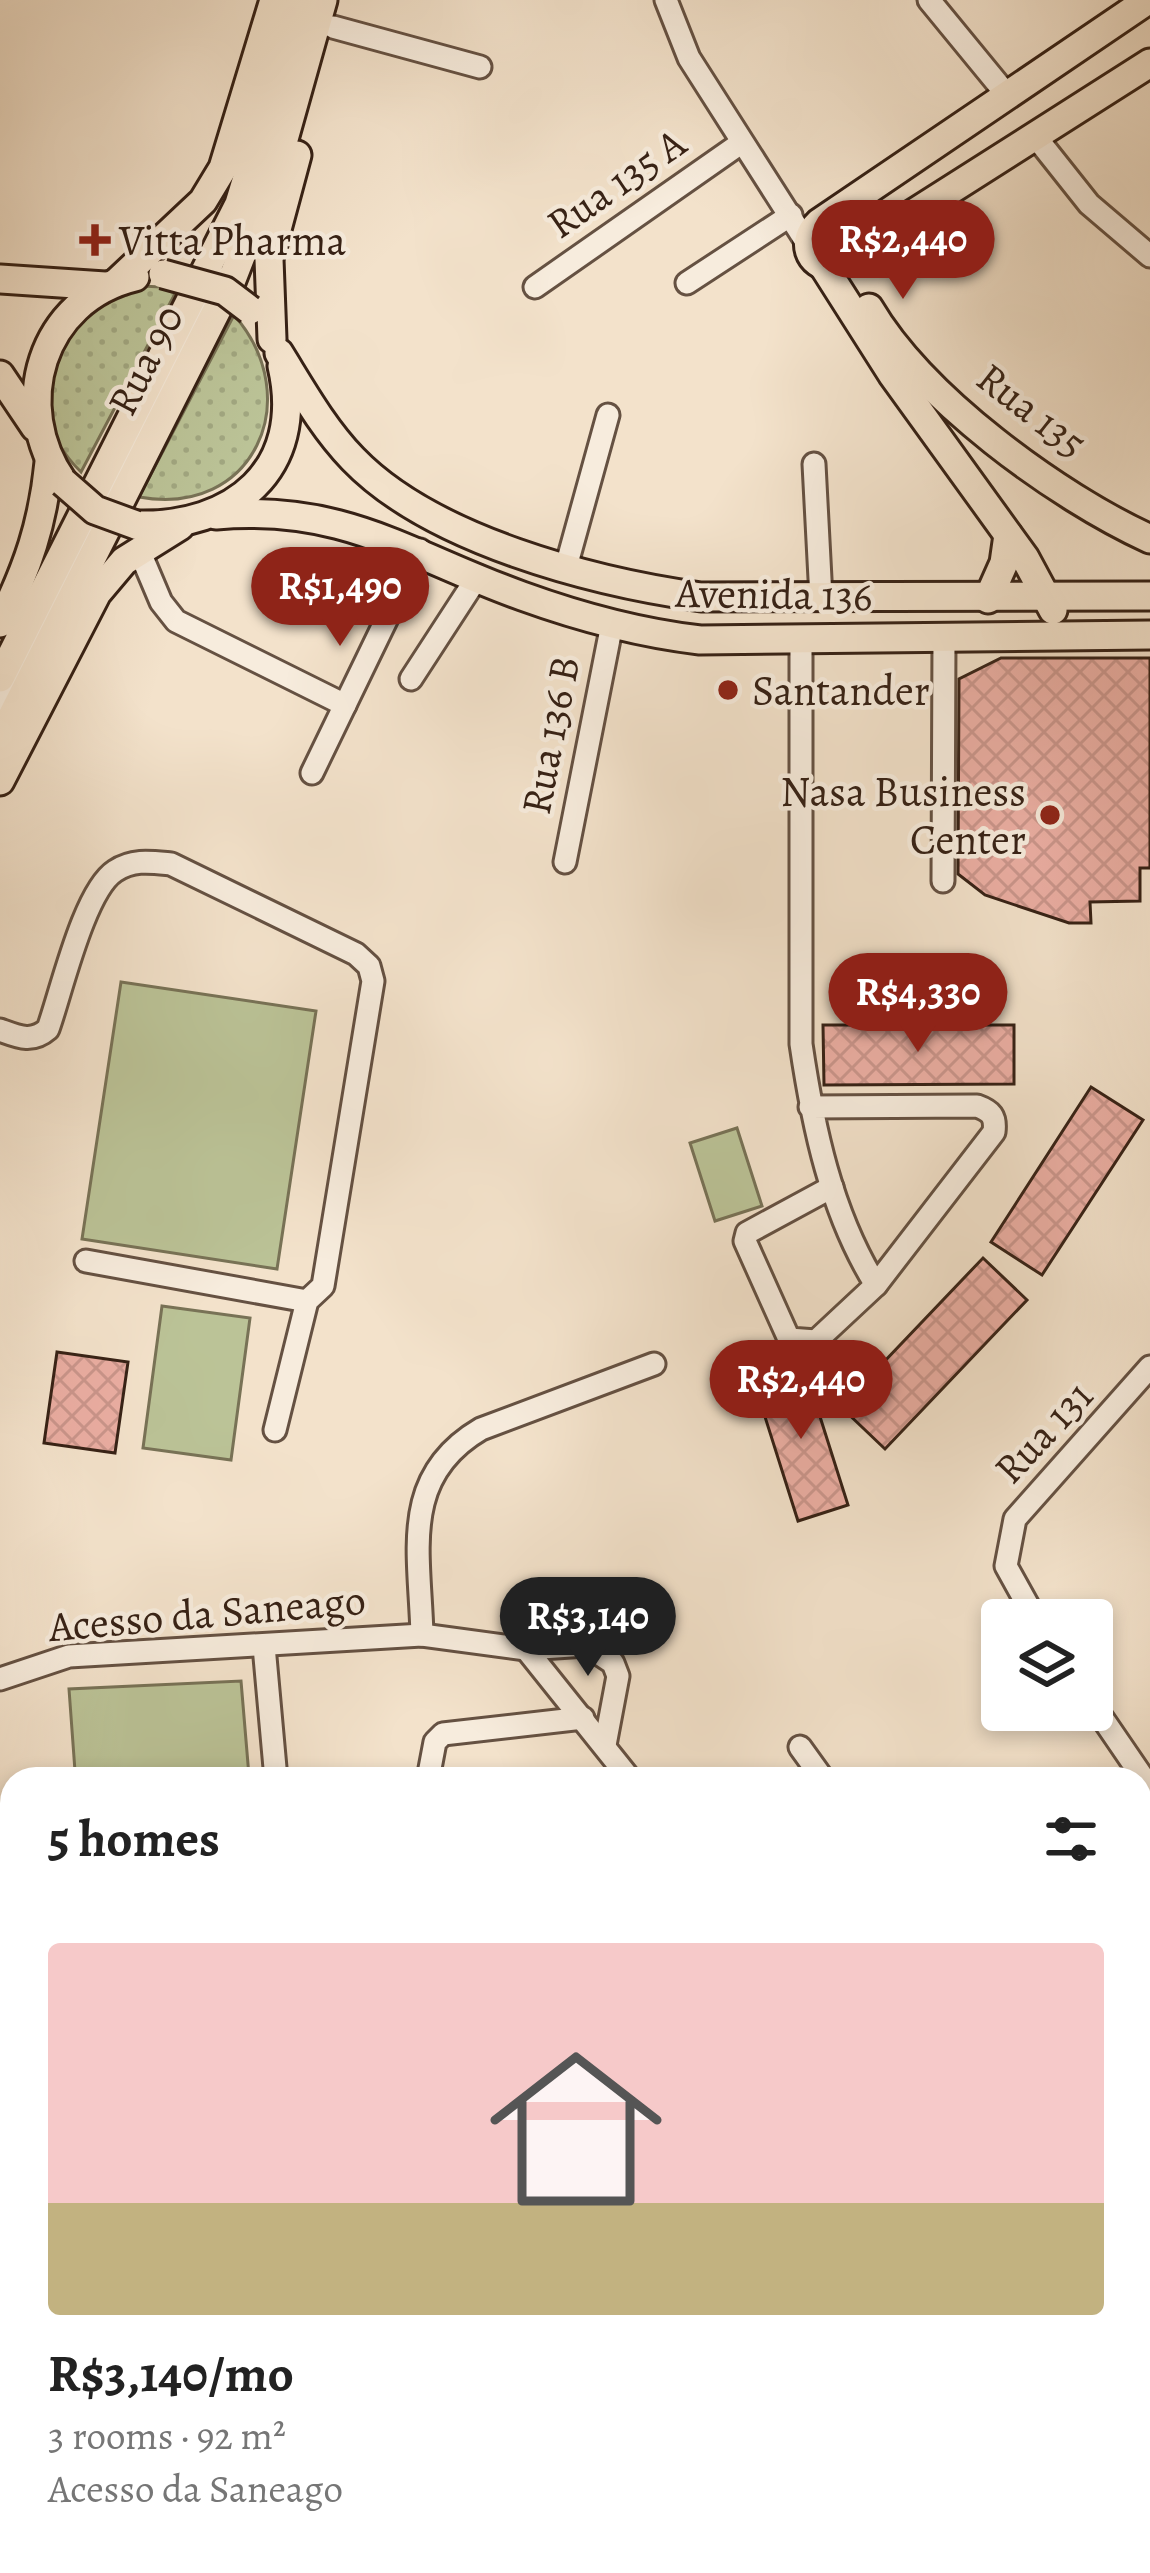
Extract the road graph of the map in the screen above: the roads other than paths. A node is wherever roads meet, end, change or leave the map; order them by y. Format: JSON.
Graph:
{"nodes":[{"id":1,"x":274,"y":0,"type":"edge"},
{"id":2,"x":301,"y":0,"type":"edge"},
{"id":3,"x":313,"y":0,"type":"edge"},
{"id":4,"x":323,"y":0,"type":"edge"},
{"id":5,"x":667,"y":0,"type":"edge"},
{"id":6,"x":928,"y":0,"type":"edge"},
{"id":7,"x":1148,"y":0,"type":"edge"},
{"id":8,"x":336,"y":14,"type":"edge"},
{"id":9,"x":1150,"y":63,"type":"edge"},
{"id":10,"x":480,"y":67,"type":"dead end"},
{"id":11,"x":1007,"y":95,"type":"junction"},
{"id":12,"x":1035,"y":136,"type":"junction"},
{"id":13,"x":741,"y":143,"type":"junction"},
{"id":14,"x":775,"y":187,"type":"junction"},
{"id":15,"x":791,"y":215,"type":"junction"},
{"id":16,"x":818,"y":228,"type":"junction"},
{"id":17,"x":1150,"y":256,"type":"edge"},
{"id":18,"x":843,"y":260,"type":"junction"},
{"id":19,"x":0,"y":279,"type":"edge"},
{"id":20,"x":112,"y":283,"type":"junction"},
{"id":21,"x":687,"y":283,"type":"dead end"},
{"id":22,"x":535,"y":287,"type":"dead end"},
{"id":23,"x":275,"y":346,"type":"junction"},
{"id":24,"x":0,"y":375,"type":"edge"},
{"id":25,"x":608,"y":415,"type":"dead end"},
{"id":26,"x":35,"y":427,"type":"junction"},
{"id":27,"x":814,"y":464,"type":"dead end"},
{"id":28,"x":56,"y":472,"type":"junction"},
{"id":29,"x":216,"y":515,"type":"junction"},
{"id":30,"x":1008,"y":535,"type":"junction"},
{"id":31,"x":138,"y":538,"type":"junction"},
{"id":32,"x":1150,"y":539,"type":"edge"},
{"id":33,"x":420,"y":550,"type":"junction"},
{"id":34,"x":566,"y":567,"type":"junction"},
{"id":35,"x":478,"y":576,"type":"junction"},
{"id":36,"x":1150,"y":596,"type":"edge"},
{"id":37,"x":821,"y":598,"type":"junction"},
{"id":38,"x":1047,"y":598,"type":"junction"},
{"id":39,"x":988,"y":599,"type":"junction"},
{"id":40,"x":0,"y":623,"type":"edge"},
{"id":41,"x":612,"y":624,"type":"junction"},
{"id":42,"x":1150,"y":635,"type":"edge"},
{"id":43,"x":1062,"y":637,"type":"junction"},
{"id":44,"x":801,"y":639,"type":"junction"},
{"id":45,"x":944,"y":640,"type":"junction"},
{"id":46,"x":0,"y":678,"type":"edge"},
{"id":47,"x":410,"y":679,"type":"dead end"},
{"id":48,"x":345,"y":705,"type":"junction"},
{"id":49,"x":0,"y":710,"type":"edge"},
{"id":50,"x":0,"y":740,"type":"edge"},
{"id":51,"x":312,"y":773,"type":"dead end"},
{"id":52,"x":0,"y":781,"type":"edge"},
{"id":53,"x":565,"y":862,"type":"dead end"},
{"id":54,"x":944,"y":881,"type":"dead end"},
{"id":55,"x":0,"y":1030,"type":"edge"},
{"id":56,"x":810,"y":1107,"type":"junction"},
{"id":57,"x":832,"y":1187,"type":"junction"},
{"id":58,"x":86,"y":1262,"type":"dead end"},
{"id":59,"x":876,"y":1285,"type":"junction"},
{"id":60,"x":307,"y":1301,"type":"junction"},
{"id":61,"x":653,"y":1364,"type":"dead end"},
{"id":62,"x":1150,"y":1366,"type":"edge"},
{"id":63,"x":274,"y":1430,"type":"dead end"},
{"id":64,"x":1024,"y":1599,"type":"edge"},
{"id":65,"x":422,"y":1635,"type":"junction"},
{"id":66,"x":264,"y":1646,"type":"junction"},
{"id":67,"x":526,"y":1649,"type":"junction"},
{"id":68,"x":0,"y":1679,"type":"edge"},
{"id":69,"x":583,"y":1718,"type":"junction"},
{"id":70,"x":1111,"y":1731,"type":"edge"},
{"id":71,"x":605,"y":1745,"type":"junction"},
{"id":72,"x":800,"y":1747,"type":"dead end"},
{"id":73,"x":275,"y":1767,"type":"edge"},
{"id":74,"x":430,"y":1767,"type":"edge"},
{"id":75,"x":621,"y":1767,"type":"edge"},
{"id":76,"x":814,"y":1767,"type":"edge"},
{"id":77,"x":1136,"y":1767,"type":"edge"}],
"edges":[{"from":1,"to":20,"type":"main road"},
{"from":2,"to":46,"type":"main road","name":"Rua 90"},
{"from":3,"to":49,"type":"street"},
{"from":4,"to":50,"type":"main road","name":"Rua 90"},
{"from":5,"to":13,"type":"street"},
{"from":6,"to":11,"type":"street"},
{"from":7,"to":11,"type":"main road"},
{"from":8,"to":10,"type":"street"},
{"from":8,"to":23,"type":"main road"},
{"from":9,"to":12,"type":"main road"},
{"from":11,"to":16,"type":"main road"},
{"from":12,"to":17,"type":"street"},
{"from":12,"to":18,"type":"main road"},
{"from":13,"to":14,"type":"street"},
{"from":13,"to":22,"type":"street","name":"Rua 135 A"},
{"from":14,"to":15,"type":"street"},
{"from":14,"to":16,"type":"street"},
{"from":15,"to":16,"type":"street"},
{"from":15,"to":21,"type":"street"},
{"from":16,"to":18,"type":"main road"},
{"from":16,"to":18,"type":"main road"},
{"from":18,"to":30,"type":"main road","name":"Rua 135"},
{"from":18,"to":32,"type":"main road","name":"Rua 135"},
{"from":19,"to":20,"type":"main road"},
{"from":20,"to":23,"type":"main road","bridge":true},
{"from":20,"to":26,"type":"main road"},
{"from":23,"to":29,"type":"main road"},
{"from":23,"to":34,"type":"main road","name":"Avenida 136"},
{"from":24,"to":26,"type":"main road"},
{"from":25,"to":34,"type":"street"},
{"from":26,"to":28,"type":"main road"},
{"from":27,"to":37,"type":"street"},
{"from":28,"to":31,"type":"main road","bridge":true},
{"from":28,"to":40,"type":"main road"},
{"from":29,"to":31,"type":"main road"},
{"from":29,"to":33,"type":"main road","name":"Avenida 136"},
{"from":30,"to":38,"type":"main road","name":"Rua 135"},
{"from":30,"to":39,"type":"main road"},
{"from":31,"to":48,"type":"street"},
{"from":31,"to":52,"type":"main road"},
{"from":33,"to":35,"type":"main road","name":"Avenida 136"},
{"from":33,"to":48,"type":"street"},
{"from":34,"to":37,"type":"main road","name":"Avenida 136"},
{"from":35,"to":41,"type":"main road","name":"Avenida 136"},
{"from":35,"to":47,"type":"street"},
{"from":36,"to":38,"type":"main road","name":"Avenida 136"},
{"from":37,"to":39,"type":"main road","name":"Avenida 136"},
{"from":38,"to":39,"type":"main road","name":"Avenida 136"},
{"from":38,"to":43,"type":"main road"},
{"from":41,"to":44,"type":"main road","name":"Avenida 136"},
{"from":41,"to":53,"type":"street","name":"Rua 136 B"},
{"from":42,"to":43,"type":"main road","name":"Avenida 136"},
{"from":43,"to":45,"type":"main road","name":"Avenida 136"},
{"from":44,"to":45,"type":"main road","name":"Avenida 136"},
{"from":44,"to":56,"type":"street"},
{"from":45,"to":54,"type":"street"},
{"from":48,"to":51,"type":"street"},
{"from":55,"to":60,"type":"street"},
{"from":56,"to":57,"type":"street"},
{"from":56,"to":59,"type":"street"},
{"from":57,"to":59,"type":"street"},
{"from":57,"to":59,"type":"street"},
{"from":58,"to":60,"type":"street"},
{"from":60,"to":63,"type":"street"},
{"from":61,"to":65,"type":"street","name":"Acesso da Saneago"},
{"from":62,"to":64,"type":"street","name":"Rua 131"},
{"from":65,"to":66,"type":"street","name":"Acesso da Saneago"},
{"from":65,"to":67,"type":"street","name":"Acesso da Saneago"},
{"from":66,"to":68,"type":"street","name":"Acesso da Saneago"},
{"from":66,"to":73,"type":"street"},
{"from":67,"to":69,"type":"street"},
{"from":67,"to":71,"type":"street","name":"Acesso da Saneago"},
{"from":69,"to":71,"type":"street"},
{"from":69,"to":74,"type":"street"},
{"from":70,"to":77,"type":"street"},
{"from":71,"to":75,"type":"street"},
{"from":72,"to":76,"type":"street"}]}
